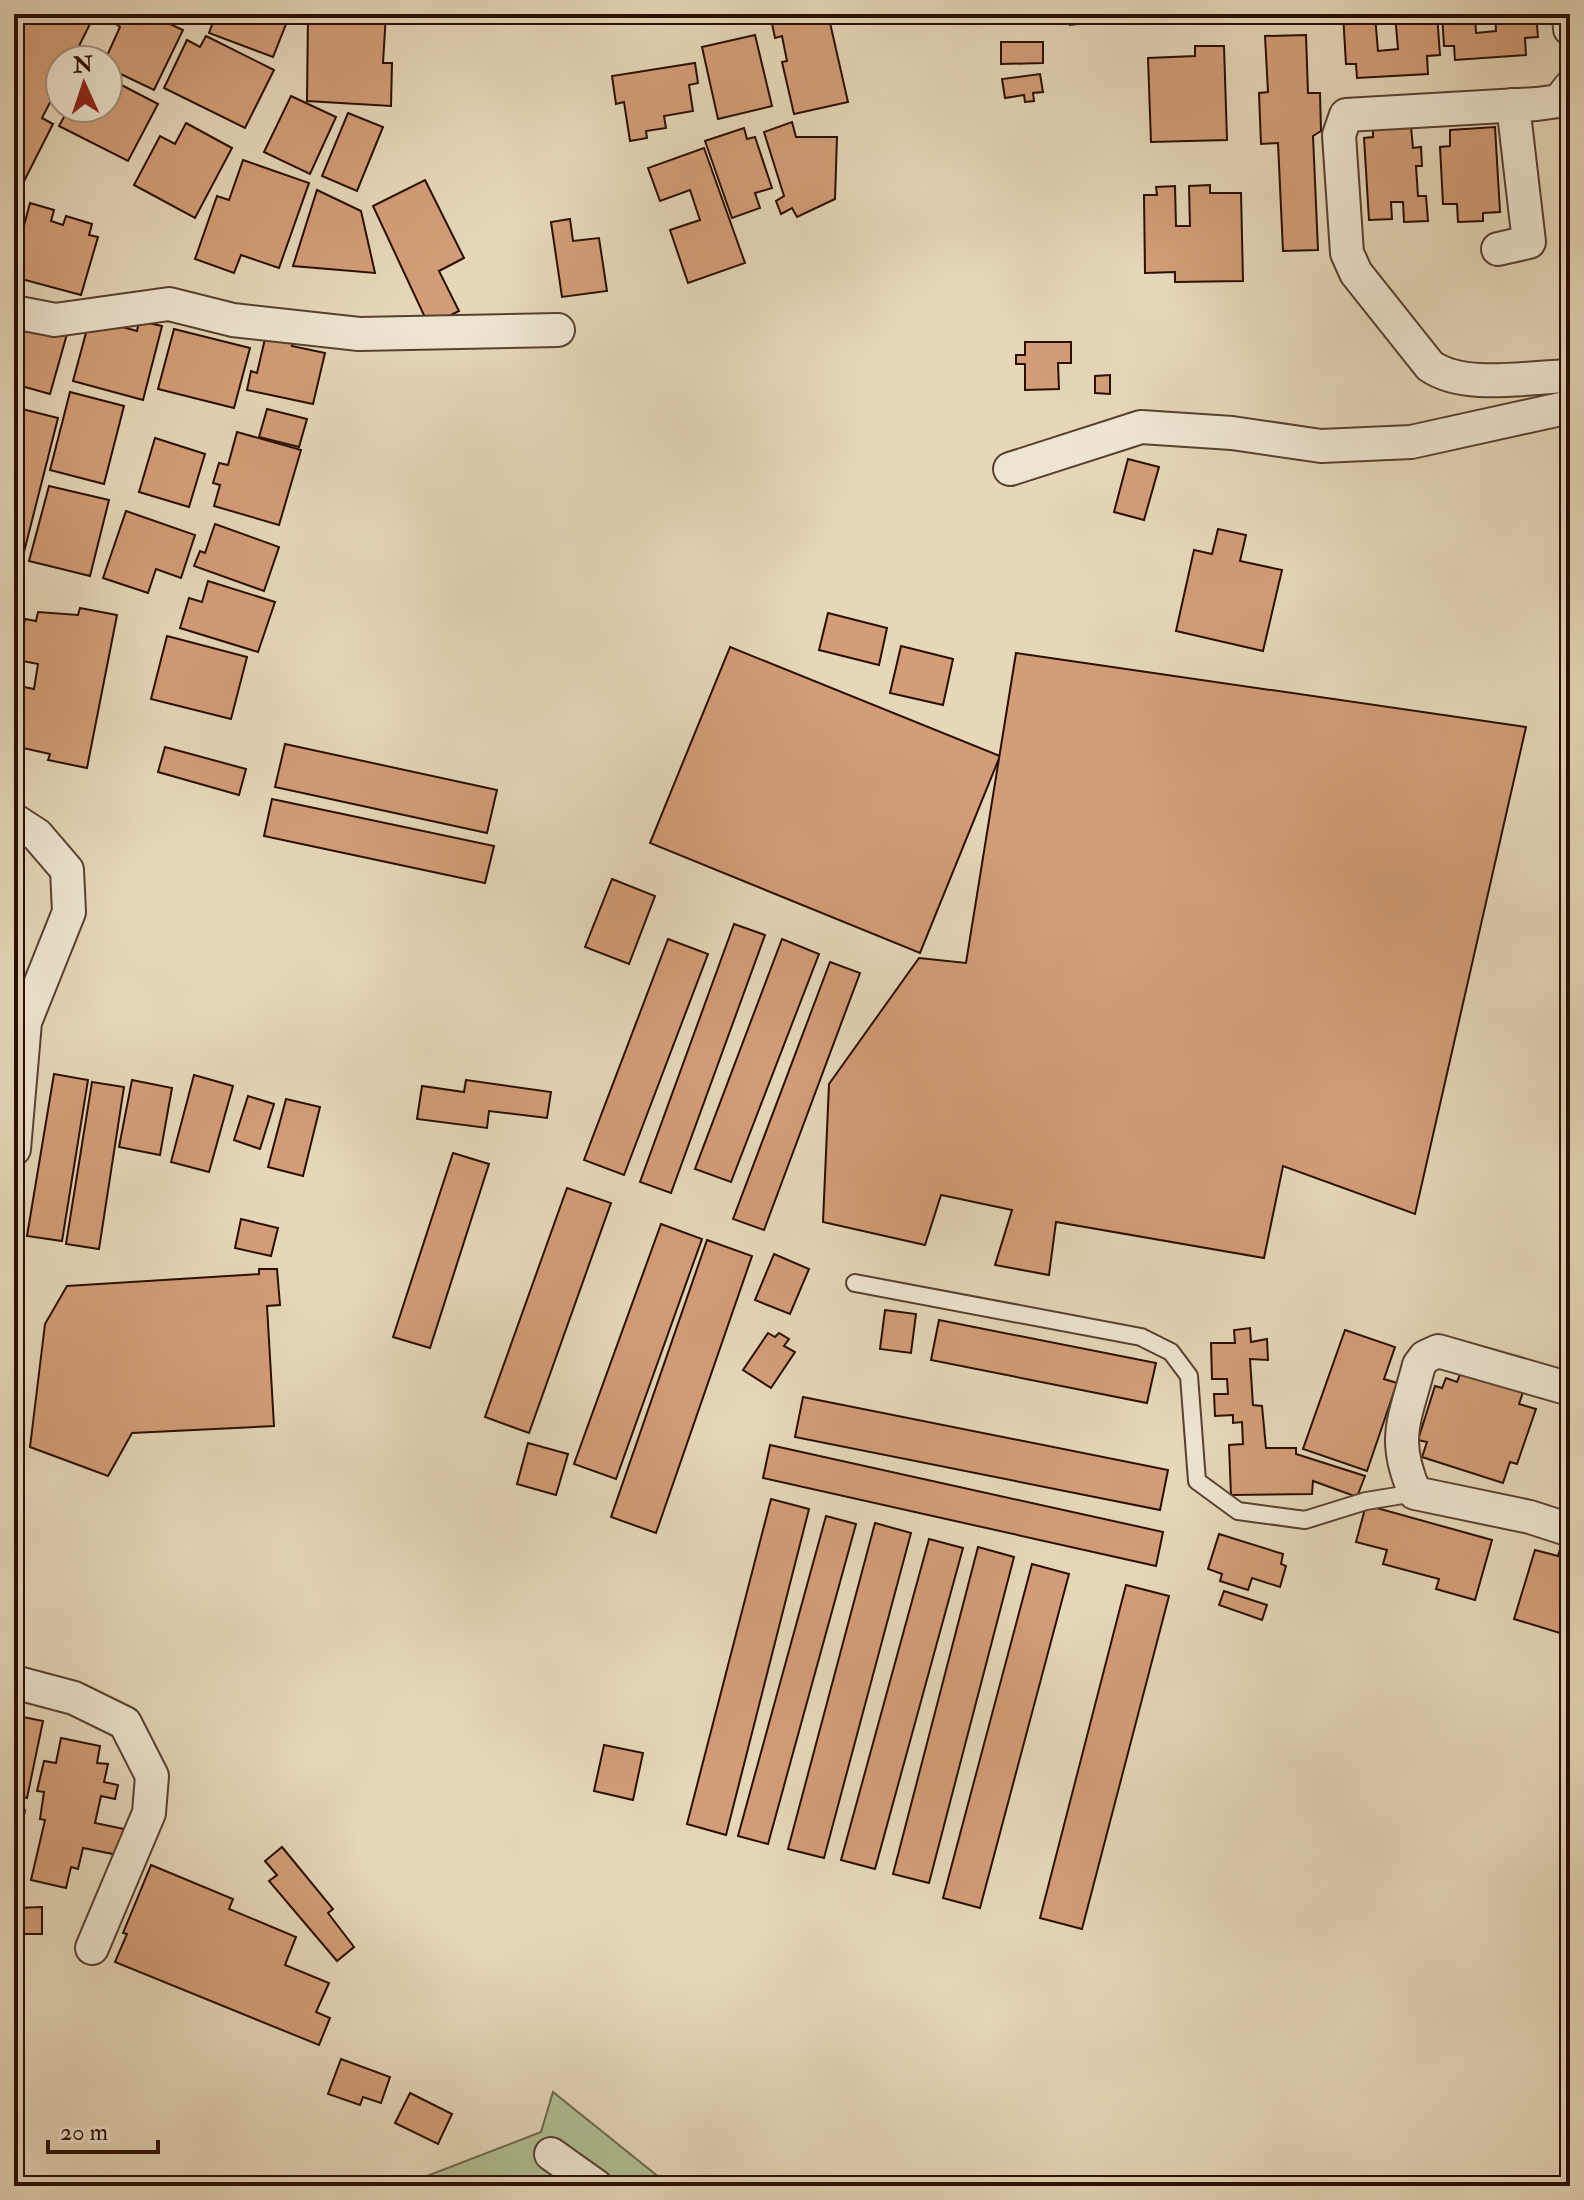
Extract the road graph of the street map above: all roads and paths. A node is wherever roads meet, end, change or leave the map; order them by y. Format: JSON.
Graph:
{"nodes":[{"id":1,"x":1569,"y":14,"type":"edge"},
{"id":2,"x":1570,"y":29,"type":"edge"},
{"id":3,"x":1570,"y":87,"type":"edge"},
{"id":4,"x":1513,"y":105,"type":"junction"},
{"id":5,"x":1498,"y":249,"type":"dead end"},
{"id":6,"x":14,"y":312,"type":"edge"},
{"id":7,"x":558,"y":330,"type":"dead end"},
{"id":8,"x":1570,"y":376,"type":"edge"},
{"id":9,"x":1570,"y":407,"type":"edge"},
{"id":10,"x":1010,"y":469,"type":"dead end"},
{"id":11,"x":14,"y":820,"type":"edge"},
{"id":12,"x":14,"y":1149,"type":"edge"},
{"id":13,"x":855,"y":1283,"type":"dead end"},
{"id":14,"x":1570,"y":1389,"type":"edge"},
{"id":15,"x":1415,"y":1493,"type":"junction"},
{"id":16,"x":1570,"y":1530,"type":"edge"},
{"id":17,"x":14,"y":1682,"type":"edge"},
{"id":18,"x":92,"y":1948,"type":"dead end"},
{"id":19,"x":551,"y":2154,"type":"dead end"},
{"id":20,"x":596,"y":2186,"type":"edge"}],
"edges":[{"from":1,"to":2,"type":"street"},
{"from":3,"to":4,"type":"street"},
{"from":4,"to":5,"type":"street"},
{"from":4,"to":8,"type":"street"},
{"from":6,"to":7,"type":"street"},
{"from":9,"to":10,"type":"street"},
{"from":11,"to":12,"type":"street"},
{"from":13,"to":15,"type":"lane"},
{"from":14,"to":15,"type":"street"},
{"from":15,"to":16,"type":"street"},
{"from":17,"to":18,"type":"street"},
{"from":19,"to":20,"type":"street"}]}
